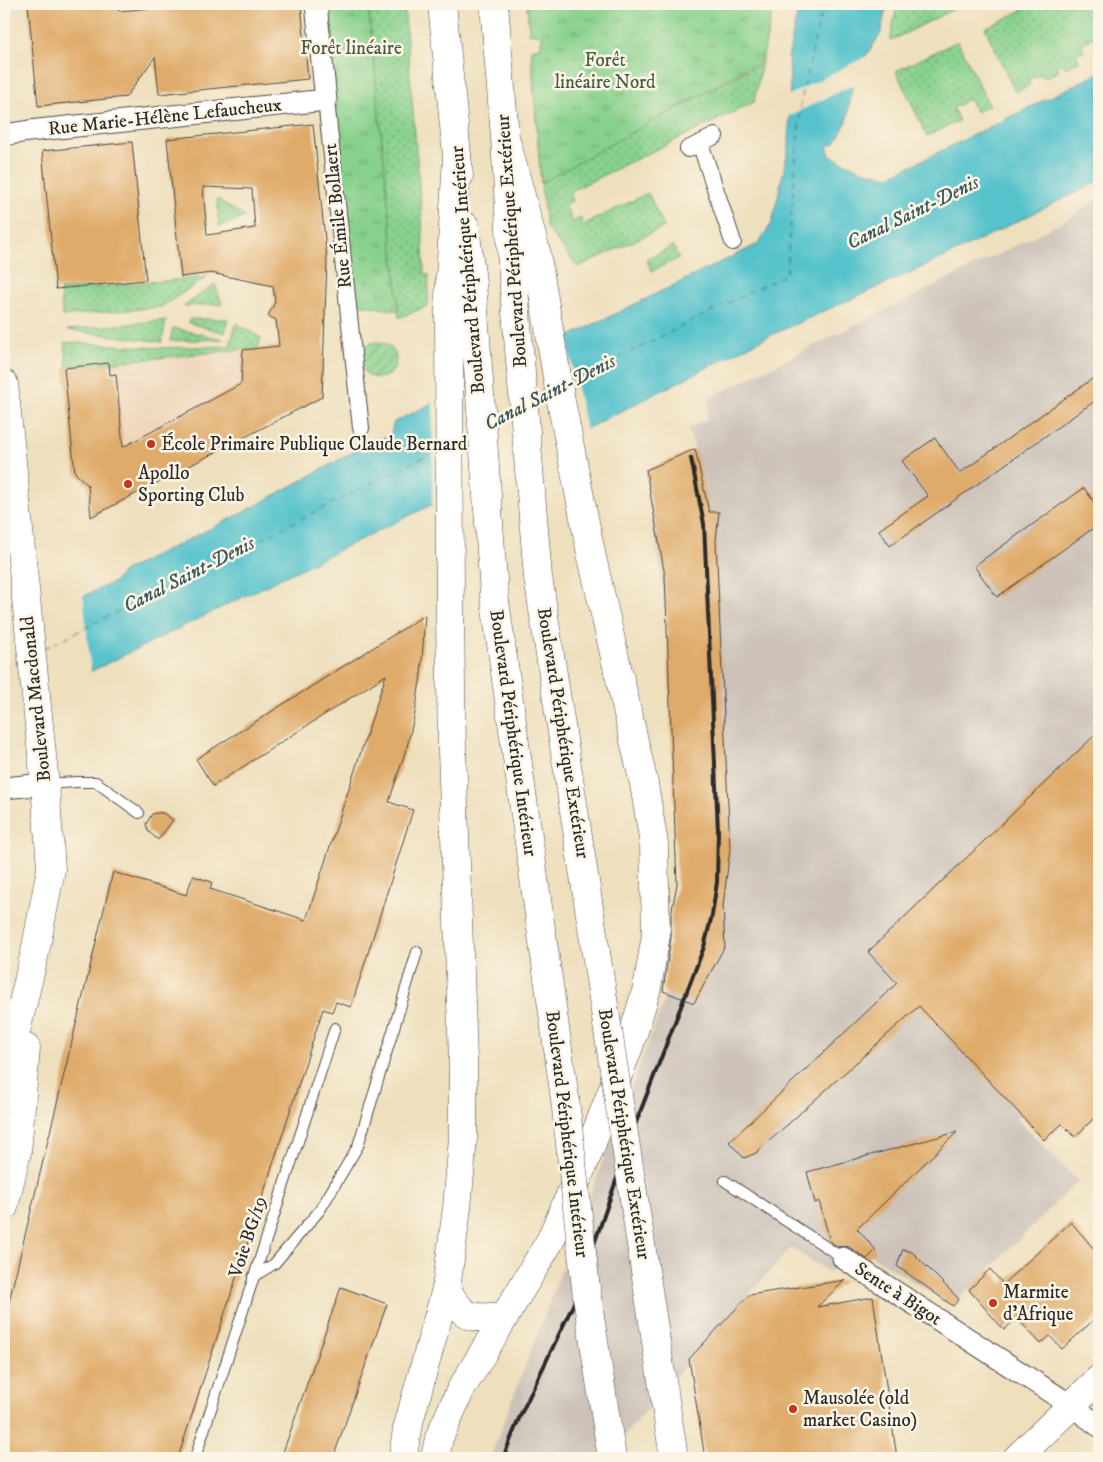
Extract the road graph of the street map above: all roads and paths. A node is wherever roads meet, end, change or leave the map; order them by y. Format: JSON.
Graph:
{"nodes":[{"id":1,"x":316,"y":4,"type":"edge"},
{"id":2,"x":442,"y":4,"type":"edge"},
{"id":3,"x":494,"y":4,"type":"edge"},
{"id":4,"x":326,"y":100,"type":"junction"},
{"id":5,"x":4,"y":135,"type":"edge"},
{"id":6,"x":505,"y":137,"type":"junction"},
{"id":7,"x":701,"y":143,"type":"dead end"},
{"id":8,"x":457,"y":157,"type":"junction"},
{"id":9,"x":733,"y":242,"type":"dead end"},
{"id":10,"x":4,"y":384,"type":"edge"},
{"id":11,"x":360,"y":428,"type":"dead end"},
{"id":12,"x":45,"y":784,"type":"junction"},
{"id":13,"x":4,"y":788,"type":"edge"},
{"id":14,"x":139,"y":813,"type":"dead end"},
{"id":15,"x":35,"y":952,"type":"junction"},
{"id":16,"x":417,"y":952,"type":"dead end"},
{"id":17,"x":4,"y":1008,"type":"edge"},
{"id":18,"x":335,"y":1028,"type":"dead end"},
{"id":19,"x":4,"y":1082,"type":"edge"},
{"id":20,"x":725,"y":1181,"type":"dead end"},
{"id":21,"x":4,"y":1207,"type":"edge"},
{"id":22,"x":843,"y":1258,"type":"joint"},
{"id":23,"x":253,"y":1277,"type":"junction"},
{"id":24,"x":446,"y":1289,"type":"junction"},
{"id":25,"x":505,"y":1316,"type":"junction"},
{"id":26,"x":1099,"y":1379,"type":"edge"},
{"id":27,"x":1072,"y":1406,"type":"junction"},
{"id":28,"x":1099,"y":1407,"type":"edge"},
{"id":29,"x":1099,"y":1426,"type":"edge"},
{"id":30,"x":195,"y":1458,"type":"edge"},
{"id":31,"x":403,"y":1458,"type":"edge"},
{"id":32,"x":435,"y":1458,"type":"edge"},
{"id":33,"x":612,"y":1458,"type":"edge"},
{"id":34,"x":674,"y":1458,"type":"edge"},
{"id":35,"x":1017,"y":1458,"type":"edge"}],
"edges":[{"from":1,"to":4,"type":"street","name":"Rue Émile Bollaert"},
{"from":2,"to":8,"type":"main road","name":"Boulevard Périphérique Intérieur"},
{"from":3,"to":6,"type":"main road","name":"Boulevard Périphérique Extérieur"},
{"from":4,"to":5,"type":"street","name":"Rue Marie-Hélène Lefaucheux"},
{"from":4,"to":11,"type":"street","name":"Rue Émile Bollaert"},
{"from":6,"to":25,"type":"main road"},
{"from":6,"to":34,"type":"main road","name":"Boulevard Périphérique Extérieur","bridge":true},
{"from":7,"to":9,"type":"street"},
{"from":8,"to":24,"type":"main road"},
{"from":8,"to":33,"type":"main road","name":"Boulevard Périphérique Intérieur","bridge":true},
{"from":10,"to":12,"type":"main road","name":"Boulevard Macdonald"},
{"from":12,"to":13,"type":"street"},
{"from":12,"to":14,"type":"lane"},
{"from":12,"to":15,"type":"main road","name":"Boulevard Macdonald"},
{"from":15,"to":17,"type":"main road","name":"Boulevard Macdonald"},
{"from":15,"to":19,"type":"main road","name":"Boulevard Macdonald"},
{"from":15,"to":21,"type":"main road","name":"Boulevard Macdonald"},
{"from":16,"to":23,"type":"lane"},
{"from":18,"to":23,"type":"lane","name":"Voie BG/19"},
{"from":20,"to":22,"type":"lane","name":"Sente à Bigot"},
{"from":22,"to":27,"type":"street","name":"Sente à Bigot"},
{"from":23,"to":30,"type":"lane","name":"Voie BG/19"},
{"from":24,"to":25,"type":"main road"},
{"from":24,"to":31,"type":"main road"},
{"from":25,"to":32,"type":"main road"},
{"from":26,"to":27,"type":"main road"},
{"from":27,"to":28,"type":"street"},
{"from":27,"to":29,"type":"street","name":"Sente à Bigot"},
{"from":27,"to":35,"type":"main road"}]}
